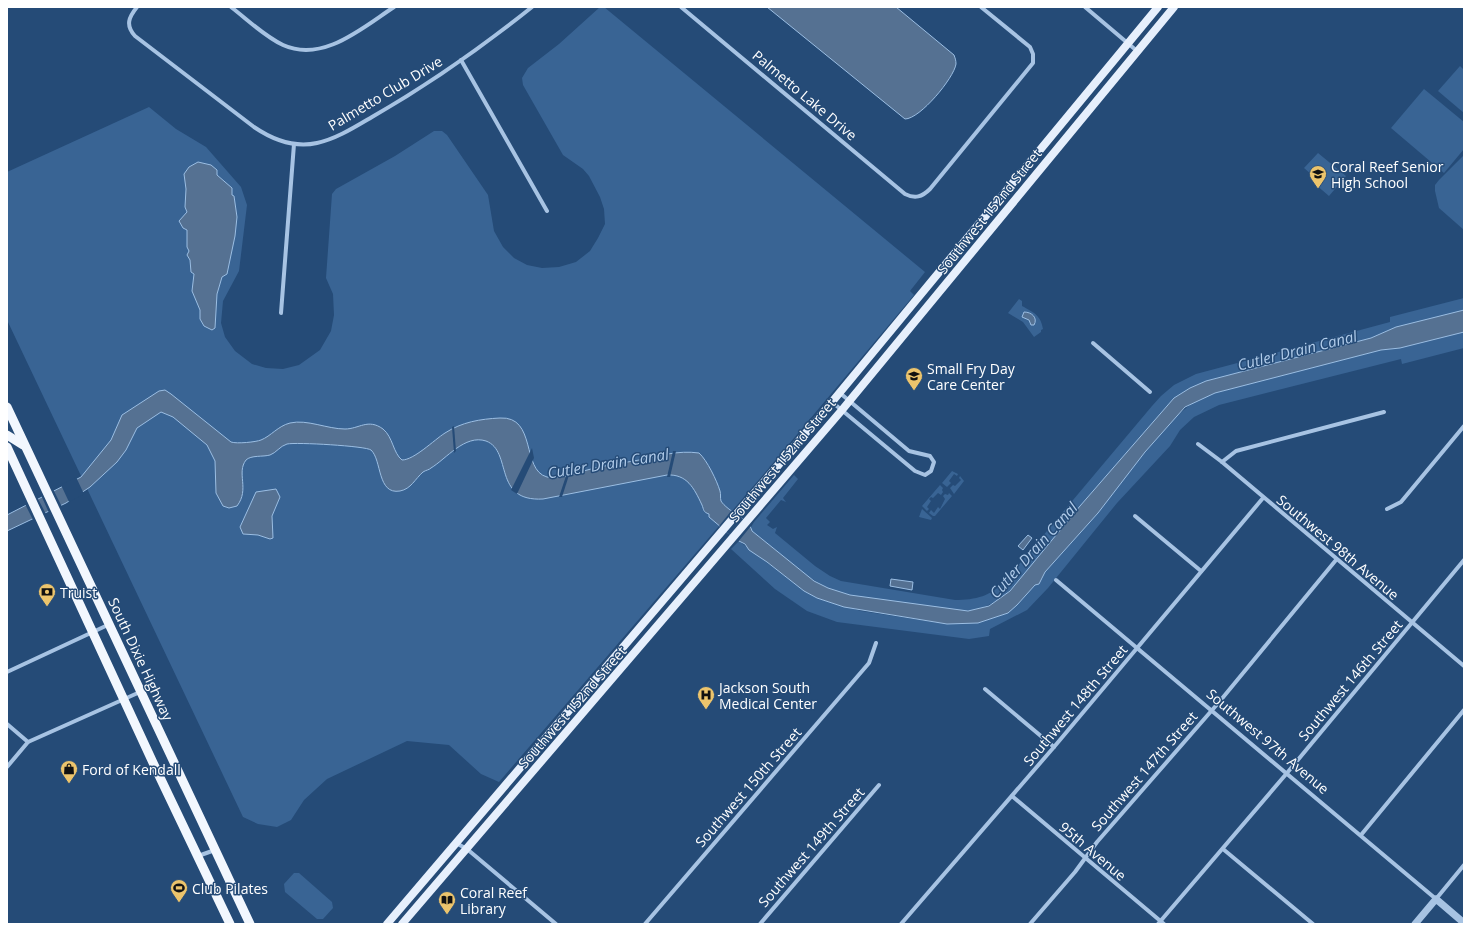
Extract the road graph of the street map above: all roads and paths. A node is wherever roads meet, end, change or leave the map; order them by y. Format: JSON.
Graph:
{"nodes":[{"id":1,"x":137,"y":7,"type":"edge"},
{"id":2,"x":231,"y":7,"type":"edge"},
{"id":3,"x":394,"y":7,"type":"edge"},
{"id":4,"x":532,"y":7,"type":"edge"},
{"id":5,"x":681,"y":7,"type":"edge"},
{"id":6,"x":981,"y":7,"type":"edge"},
{"id":7,"x":1158,"y":7,"type":"edge"},
{"id":8,"x":1174,"y":7,"type":"edge"},
{"id":9,"x":1086,"y":8,"type":"edge"},
{"id":10,"x":1128,"y":44,"type":"junction"},
{"id":11,"x":1138,"y":51,"type":"junction"},
{"id":12,"x":461,"y":60,"type":"junction"},
{"id":13,"x":294,"y":144,"type":"junction"},
{"id":14,"x":547,"y":211,"type":"dead end"},
{"id":15,"x":282,"y":313,"type":"dead end"},
{"id":16,"x":1093,"y":343,"type":"dead end"},
{"id":17,"x":1150,"y":392,"type":"dead end"},
{"id":18,"x":840,"y":393,"type":"junction"},
{"id":19,"x":849,"y":401,"type":"junction"},
{"id":20,"x":832,"y":402,"type":"junction"},
{"id":21,"x":7,"y":407,"type":"edge"},
{"id":22,"x":842,"y":410,"type":"junction"},
{"id":23,"x":1384,"y":412,"type":"dead end"},
{"id":24,"x":1464,"y":426,"type":"edge"},
{"id":25,"x":7,"y":435,"type":"edge"},
{"id":26,"x":1198,"y":444,"type":"dead end"},
{"id":27,"x":7,"y":448,"type":"edge"},
{"id":28,"x":26,"y":448,"type":"junction"},
{"id":29,"x":1222,"y":462,"type":"junction"},
{"id":30,"x":1263,"y":498,"type":"junction"},
{"id":31,"x":1387,"y":509,"type":"dead end"},
{"id":32,"x":1135,"y":516,"type":"dead end"},
{"id":33,"x":1336,"y":560,"type":"junction"},
{"id":34,"x":1464,"y":560,"type":"edge"},
{"id":35,"x":1202,"y":571,"type":"junction"},
{"id":36,"x":1056,"y":580,"type":"dead end"},
{"id":37,"x":1411,"y":623,"type":"junction"},
{"id":38,"x":110,"y":624,"type":"junction"},
{"id":39,"x":93,"y":632,"type":"junction"},
{"id":40,"x":876,"y":643,"type":"dead end"},
{"id":41,"x":1138,"y":649,"type":"junction"},
{"id":42,"x":1464,"y":666,"type":"edge"},
{"id":43,"x":7,"y":672,"type":"edge"},
{"id":44,"x":985,"y":689,"type":"dead end"},
{"id":45,"x":141,"y":692,"type":"junction"},
{"id":46,"x":125,"y":699,"type":"junction"},
{"id":47,"x":1464,"y":710,"type":"edge"},
{"id":48,"x":1212,"y":711,"type":"junction"},
{"id":49,"x":7,"y":724,"type":"edge"},
{"id":50,"x":28,"y":742,"type":"junction"},
{"id":51,"x":1054,"y":747,"type":"junction"},
{"id":52,"x":7,"y":767,"type":"edge"},
{"id":53,"x":1287,"y":774,"type":"junction"},
{"id":54,"x":880,"y":785,"type":"dead end"},
{"id":55,"x":1012,"y":796,"type":"junction"},
{"id":56,"x":1361,"y":835,"type":"junction"},
{"id":57,"x":456,"y":843,"type":"junction"},
{"id":58,"x":215,"y":849,"type":"junction"},
{"id":59,"x":468,"y":849,"type":"junction"},
{"id":60,"x":1223,"y":849,"type":"junction"},
{"id":61,"x":198,"y":856,"type":"junction"},
{"id":62,"x":1085,"y":858,"type":"junction"},
{"id":63,"x":1464,"y":865,"type":"edge"},
{"id":64,"x":1436,"y":899,"type":"junction"},
{"id":65,"x":389,"y":923,"type":"edge"},
{"id":66,"x":1161,"y":923,"type":"edge"},
{"id":67,"x":1464,"y":923,"type":"edge"},
{"id":68,"x":230,"y":924,"type":"edge"},
{"id":69,"x":250,"y":924,"type":"edge"},
{"id":70,"x":402,"y":924,"type":"edge"},
{"id":71,"x":556,"y":924,"type":"edge"},
{"id":72,"x":645,"y":924,"type":"edge"},
{"id":73,"x":760,"y":924,"type":"edge"},
{"id":74,"x":901,"y":924,"type":"edge"},
{"id":75,"x":1030,"y":924,"type":"edge"},
{"id":76,"x":1313,"y":924,"type":"edge"},
{"id":77,"x":1414,"y":924,"type":"edge"}],
"edges":[{"from":1,"to":13,"type":"street","name":"Palmetto Club Drive"},
{"from":2,"to":3,"type":"street"},
{"from":4,"to":12,"type":"street","name":"Palmetto Club Drive"},
{"from":5,"to":6,"type":"street","name":"Palmetto Lake Drive"},
{"from":7,"to":10,"type":"main road","name":"Southwest 152nd Street"},
{"from":8,"to":11,"type":"main road","name":"Southwest 152nd Street"},
{"from":9,"to":10,"type":"street"},
{"from":10,"to":11,"type":"street"},
{"from":10,"to":18,"type":"main road","name":"Southwest 152nd Street"},
{"from":11,"to":19,"type":"main road","name":"Southwest 152nd Street"},
{"from":12,"to":13,"type":"street","name":"Palmetto Club Drive"},
{"from":12,"to":14,"type":"street"},
{"from":13,"to":15,"type":"street"},
{"from":16,"to":17,"type":"street"},
{"from":18,"to":19,"type":"street"},
{"from":18,"to":20,"type":"main road","name":"Southwest 152nd Street"},
{"from":19,"to":22,"type":"main road","name":"Southwest 152nd Street"},
{"from":19,"to":22,"type":"street"},
{"from":20,"to":22,"type":"street"},
{"from":20,"to":57,"type":"main road","name":"Southwest 152nd Street"},
{"from":21,"to":28,"type":"highway","name":"South Dixie Highway"},
{"from":22,"to":59,"type":"main road","name":"Southwest 152nd Street"},
{"from":23,"to":29,"type":"street"},
{"from":24,"to":31,"type":"street"},
{"from":25,"to":28,"type":"highway"},
{"from":26,"to":29,"type":"street","name":"Southwest 98th Avenue"},
{"from":27,"to":39,"type":"highway"},
{"from":28,"to":38,"type":"highway","name":"South Dixie Highway"},
{"from":29,"to":30,"type":"street","name":"Southwest 98th Avenue"},
{"from":30,"to":33,"type":"street","name":"Southwest 98th Avenue"},
{"from":30,"to":35,"type":"street","name":"Southwest 148th Street"},
{"from":32,"to":35,"type":"street"},
{"from":33,"to":37,"type":"street","name":"Southwest 98th Avenue"},
{"from":33,"to":48,"type":"street","name":"Southwest 147th Street"},
{"from":34,"to":37,"type":"street","name":"Southwest 146th Street"},
{"from":35,"to":41,"type":"street","name":"Southwest 148th Street"},
{"from":36,"to":41,"type":"street","name":"Southwest 97th Avenue"},
{"from":37,"to":42,"type":"street","name":"Southwest 98th Avenue"},
{"from":37,"to":53,"type":"street","name":"Southwest 146th Street"},
{"from":38,"to":39,"type":"street"},
{"from":38,"to":45,"type":"highway","name":"South Dixie Highway"},
{"from":39,"to":43,"type":"street"},
{"from":39,"to":46,"type":"highway"},
{"from":40,"to":72,"type":"street","name":"Southwest 150th Street"},
{"from":41,"to":48,"type":"street","name":"Southwest 97th Avenue"},
{"from":41,"to":51,"type":"street","name":"Southwest 148th Street"},
{"from":44,"to":51,"type":"street"},
{"from":45,"to":46,"type":"street"},
{"from":45,"to":58,"type":"highway","name":"South Dixie Highway"},
{"from":46,"to":50,"type":"street"},
{"from":46,"to":61,"type":"highway"},
{"from":47,"to":56,"type":"street"},
{"from":48,"to":53,"type":"street","name":"Southwest 97th Avenue"},
{"from":48,"to":62,"type":"street","name":"Southwest 147th Street"},
{"from":49,"to":50,"type":"street"},
{"from":50,"to":52,"type":"street"},
{"from":51,"to":55,"type":"street","name":"Southwest 148th Street"},
{"from":53,"to":56,"type":"street","name":"Southwest 97th Avenue"},
{"from":53,"to":60,"type":"street","name":"Southwest 146th Street"},
{"from":54,"to":73,"type":"street","name":"Southwest 149th Street"},
{"from":55,"to":62,"type":"street","name":"95th Avenue"},
{"from":55,"to":74,"type":"street","name":"Southwest 148th Street"},
{"from":56,"to":64,"type":"street","name":"Southwest 97th Avenue"},
{"from":57,"to":59,"type":"street"},
{"from":57,"to":65,"type":"main road","name":"Southwest 152nd Street"},
{"from":58,"to":61,"type":"street"},
{"from":58,"to":69,"type":"highway","name":"South Dixie Highway"},
{"from":59,"to":70,"type":"main road","name":"Southwest 152nd Street"},
{"from":59,"to":71,"type":"street"},
{"from":60,"to":66,"type":"street","name":"Southwest 146th Street"},
{"from":60,"to":76,"type":"street"},
{"from":61,"to":68,"type":"highway"},
{"from":62,"to":66,"type":"street","name":"95th Avenue"},
{"from":62,"to":75,"type":"street","name":"Southwest 147th Street"},
{"from":63,"to":64,"type":"street"},
{"from":64,"to":67,"type":"street","name":"Southwest 97th Avenue"},
{"from":64,"to":77,"type":"street"}]}
